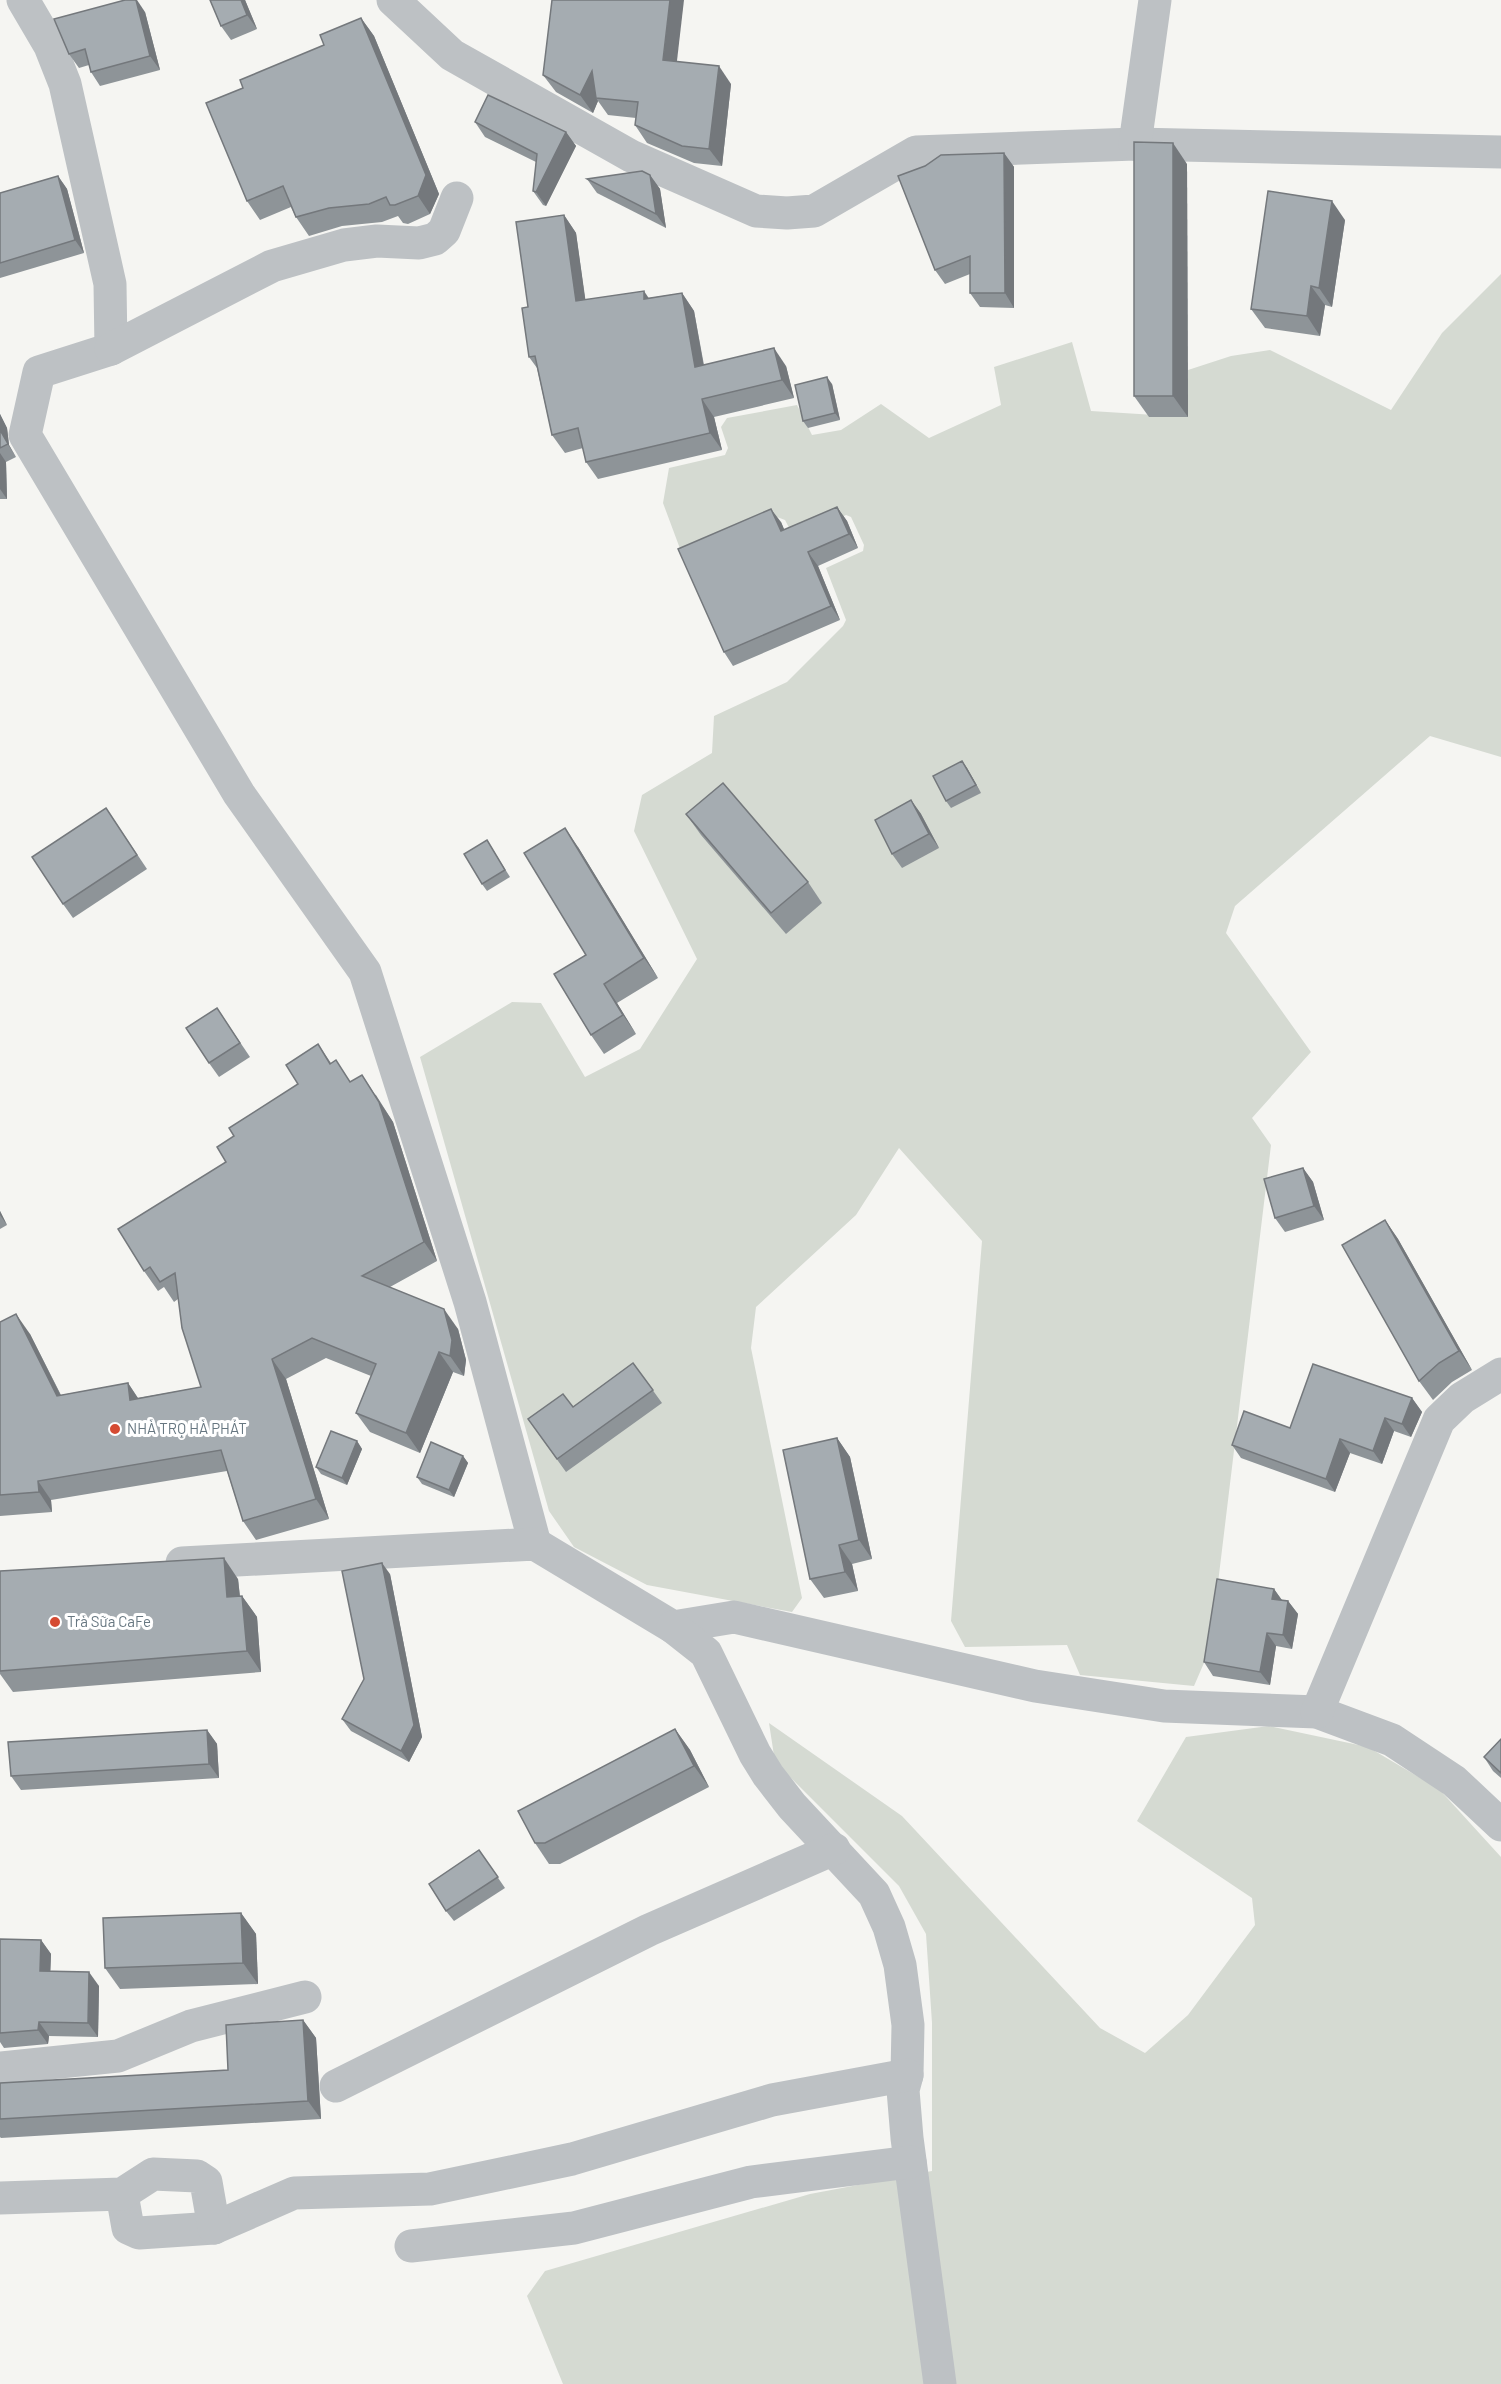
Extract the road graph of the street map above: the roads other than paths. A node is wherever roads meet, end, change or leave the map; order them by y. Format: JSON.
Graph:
{"nodes":[{"id":1,"x":23,"y":0,"type":"edge"},
{"id":2,"x":393,"y":0,"type":"edge"},
{"id":3,"x":1155,"y":0,"type":"edge"},
{"id":4,"x":1135,"y":144,"type":"junction"},
{"id":5,"x":1501,"y":152,"type":"edge"},
{"id":6,"x":457,"y":198,"type":"dead end"},
{"id":7,"x":111,"y":349,"type":"junction"},
{"id":8,"x":1501,"y":1374,"type":"edge"},
{"id":9,"x":535,"y":1544,"type":"junction"},
{"id":10,"x":154,"y":1565,"type":"edge"},
{"id":11,"x":673,"y":1627,"type":"junction"},
{"id":12,"x":1317,"y":1712,"type":"junction"},
{"id":13,"x":1501,"y":1825,"type":"edge"},
{"id":14,"x":834,"y":1849,"type":"junction"},
{"id":15,"x":305,"y":1997,"type":"dead end"},
{"id":16,"x":0,"y":2068,"type":"edge"},
{"id":17,"x":907,"y":2075,"type":"junction"},
{"id":18,"x":336,"y":2086,"type":"dead end"},
{"id":19,"x":910,"y":2162,"type":"junction"},
{"id":20,"x":122,"y":2194,"type":"junction"},
{"id":21,"x":0,"y":2198,"type":"edge"},
{"id":22,"x":214,"y":2228,"type":"junction"},
{"id":23,"x":411,"y":2246,"type":"dead end"},
{"id":24,"x":940,"y":2384,"type":"edge"}],
"edges":[{"from":1,"to":7,"type":"street"},
{"from":2,"to":4,"type":"street"},
{"from":3,"to":4,"type":"street"},
{"from":4,"to":5,"type":"street"},
{"from":6,"to":7,"type":"street"},
{"from":7,"to":9,"type":"street"},
{"from":8,"to":12,"type":"street"},
{"from":9,"to":10,"type":"street"},
{"from":9,"to":11,"type":"street"},
{"from":11,"to":12,"type":"street"},
{"from":11,"to":14,"type":"street"},
{"from":12,"to":13,"type":"street"},
{"from":14,"to":17,"type":"street"},
{"from":14,"to":18,"type":"street"},
{"from":15,"to":16,"type":"street"},
{"from":17,"to":19,"type":"street"},
{"from":17,"to":22,"type":"street"},
{"from":19,"to":23,"type":"street"},
{"from":19,"to":24,"type":"street"},
{"from":20,"to":21,"type":"street"},
{"from":20,"to":22,"type":"street"},
{"from":20,"to":22,"type":"street"}]}
